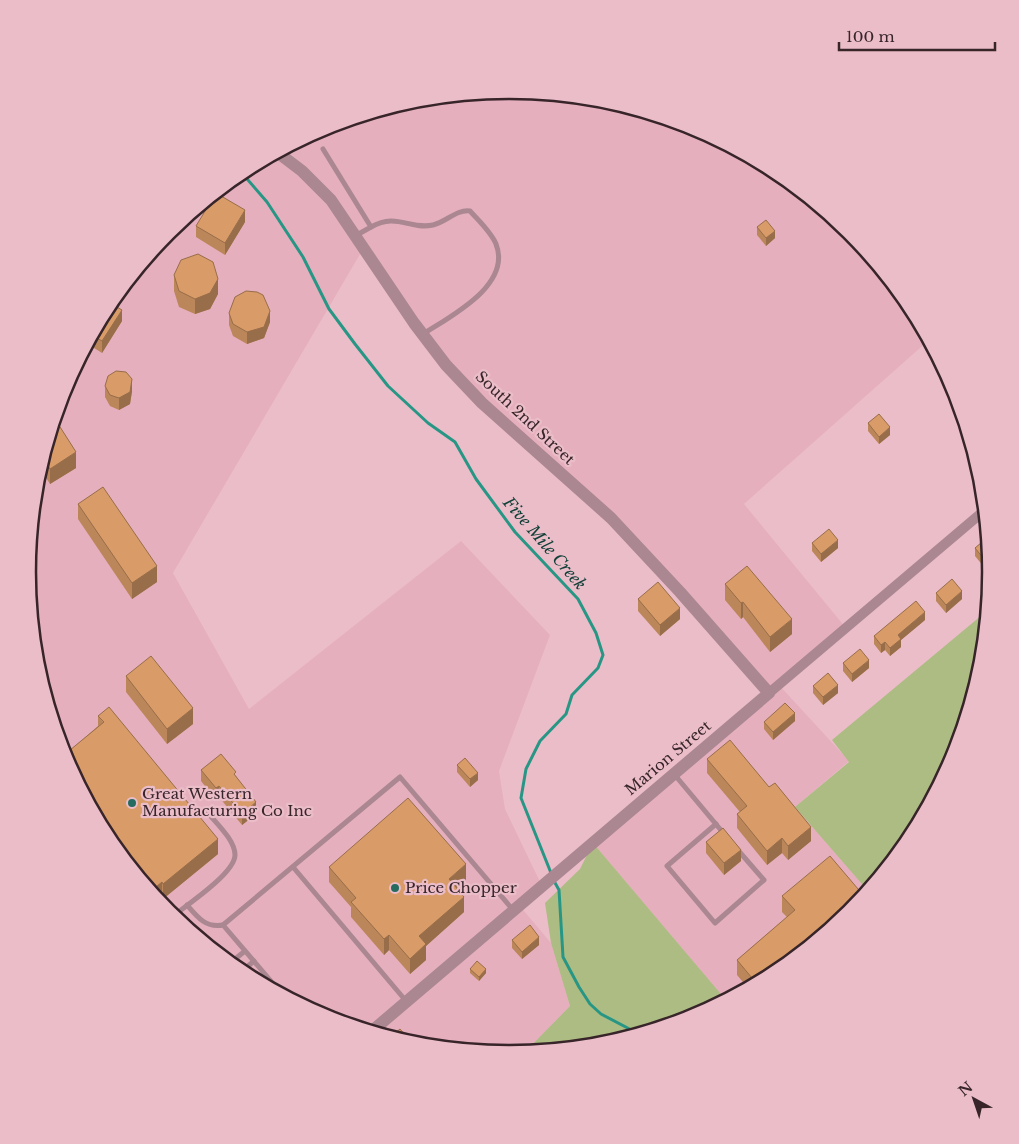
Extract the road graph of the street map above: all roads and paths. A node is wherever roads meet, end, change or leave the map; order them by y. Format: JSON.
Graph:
{"nodes":[{"id":1,"x":324,"y":149,"type":"dead end"},
{"id":2,"x":283,"y":157,"type":"edge"},
{"id":3,"x":370,"y":227,"type":"junction"},
{"id":4,"x":355,"y":236,"type":"junction"},
{"id":5,"x":422,"y":334,"type":"junction"},
{"id":6,"x":979,"y":515,"type":"edge"},
{"id":7,"x":769,"y":693,"type":"junction"},
{"id":8,"x":674,"y":774,"type":"junction"},
{"id":9,"x":208,"y":813,"type":"dead end"},
{"id":10,"x":716,"y":824,"type":"junction"},
{"id":11,"x":728,"y":838,"type":"edge"},
{"id":12,"x":734,"y":845,"type":"edge"},
{"id":13,"x":293,"y":867,"type":"junction"},
{"id":14,"x":187,"y":905,"type":"junction"},
{"id":15,"x":513,"y":910,"type":"junction"},
{"id":16,"x":179,"y":911,"type":"edge"},
{"id":17,"x":224,"y":925,"type":"junction"},
{"id":18,"x":245,"y":951,"type":"junction"},
{"id":19,"x":237,"y":958,"type":"edge"},
{"id":20,"x":254,"y":961,"type":"junction"},
{"id":21,"x":248,"y":966,"type":"edge"},
{"id":22,"x":270,"y":980,"type":"edge"},
{"id":23,"x":406,"y":1002,"type":"junction"},
{"id":24,"x":378,"y":1026,"type":"edge"}],
"edges":[{"from":1,"to":3,"type":"lane"},
{"from":2,"to":4,"type":"street","name":"South 2nd Street"},
{"from":3,"to":4,"type":"lane"},
{"from":3,"to":5,"type":"lane"},
{"from":4,"to":5,"type":"street","name":"South 2nd Street"},
{"from":5,"to":7,"type":"street","name":"South 2nd Street"},
{"from":6,"to":7,"type":"street","name":"Marion Street"},
{"from":7,"to":8,"type":"street","name":"Marion Street"},
{"from":8,"to":10,"type":"lane"},
{"from":8,"to":15,"type":"street","name":"Marion Street"},
{"from":9,"to":14,"type":"lane"},
{"from":10,"to":11,"type":"lane"},
{"from":10,"to":12,"type":"lane"},
{"from":13,"to":15,"type":"lane"},
{"from":13,"to":17,"type":"lane"},
{"from":13,"to":23,"type":"lane"},
{"from":14,"to":16,"type":"lane"},
{"from":14,"to":17,"type":"lane"},
{"from":15,"to":23,"type":"street","name":"Marion Street"},
{"from":17,"to":18,"type":"lane"},
{"from":18,"to":19,"type":"lane"},
{"from":18,"to":20,"type":"lane"},
{"from":20,"to":21,"type":"lane"},
{"from":20,"to":22,"type":"lane"},
{"from":23,"to":24,"type":"street","name":"Marion Street"}]}
